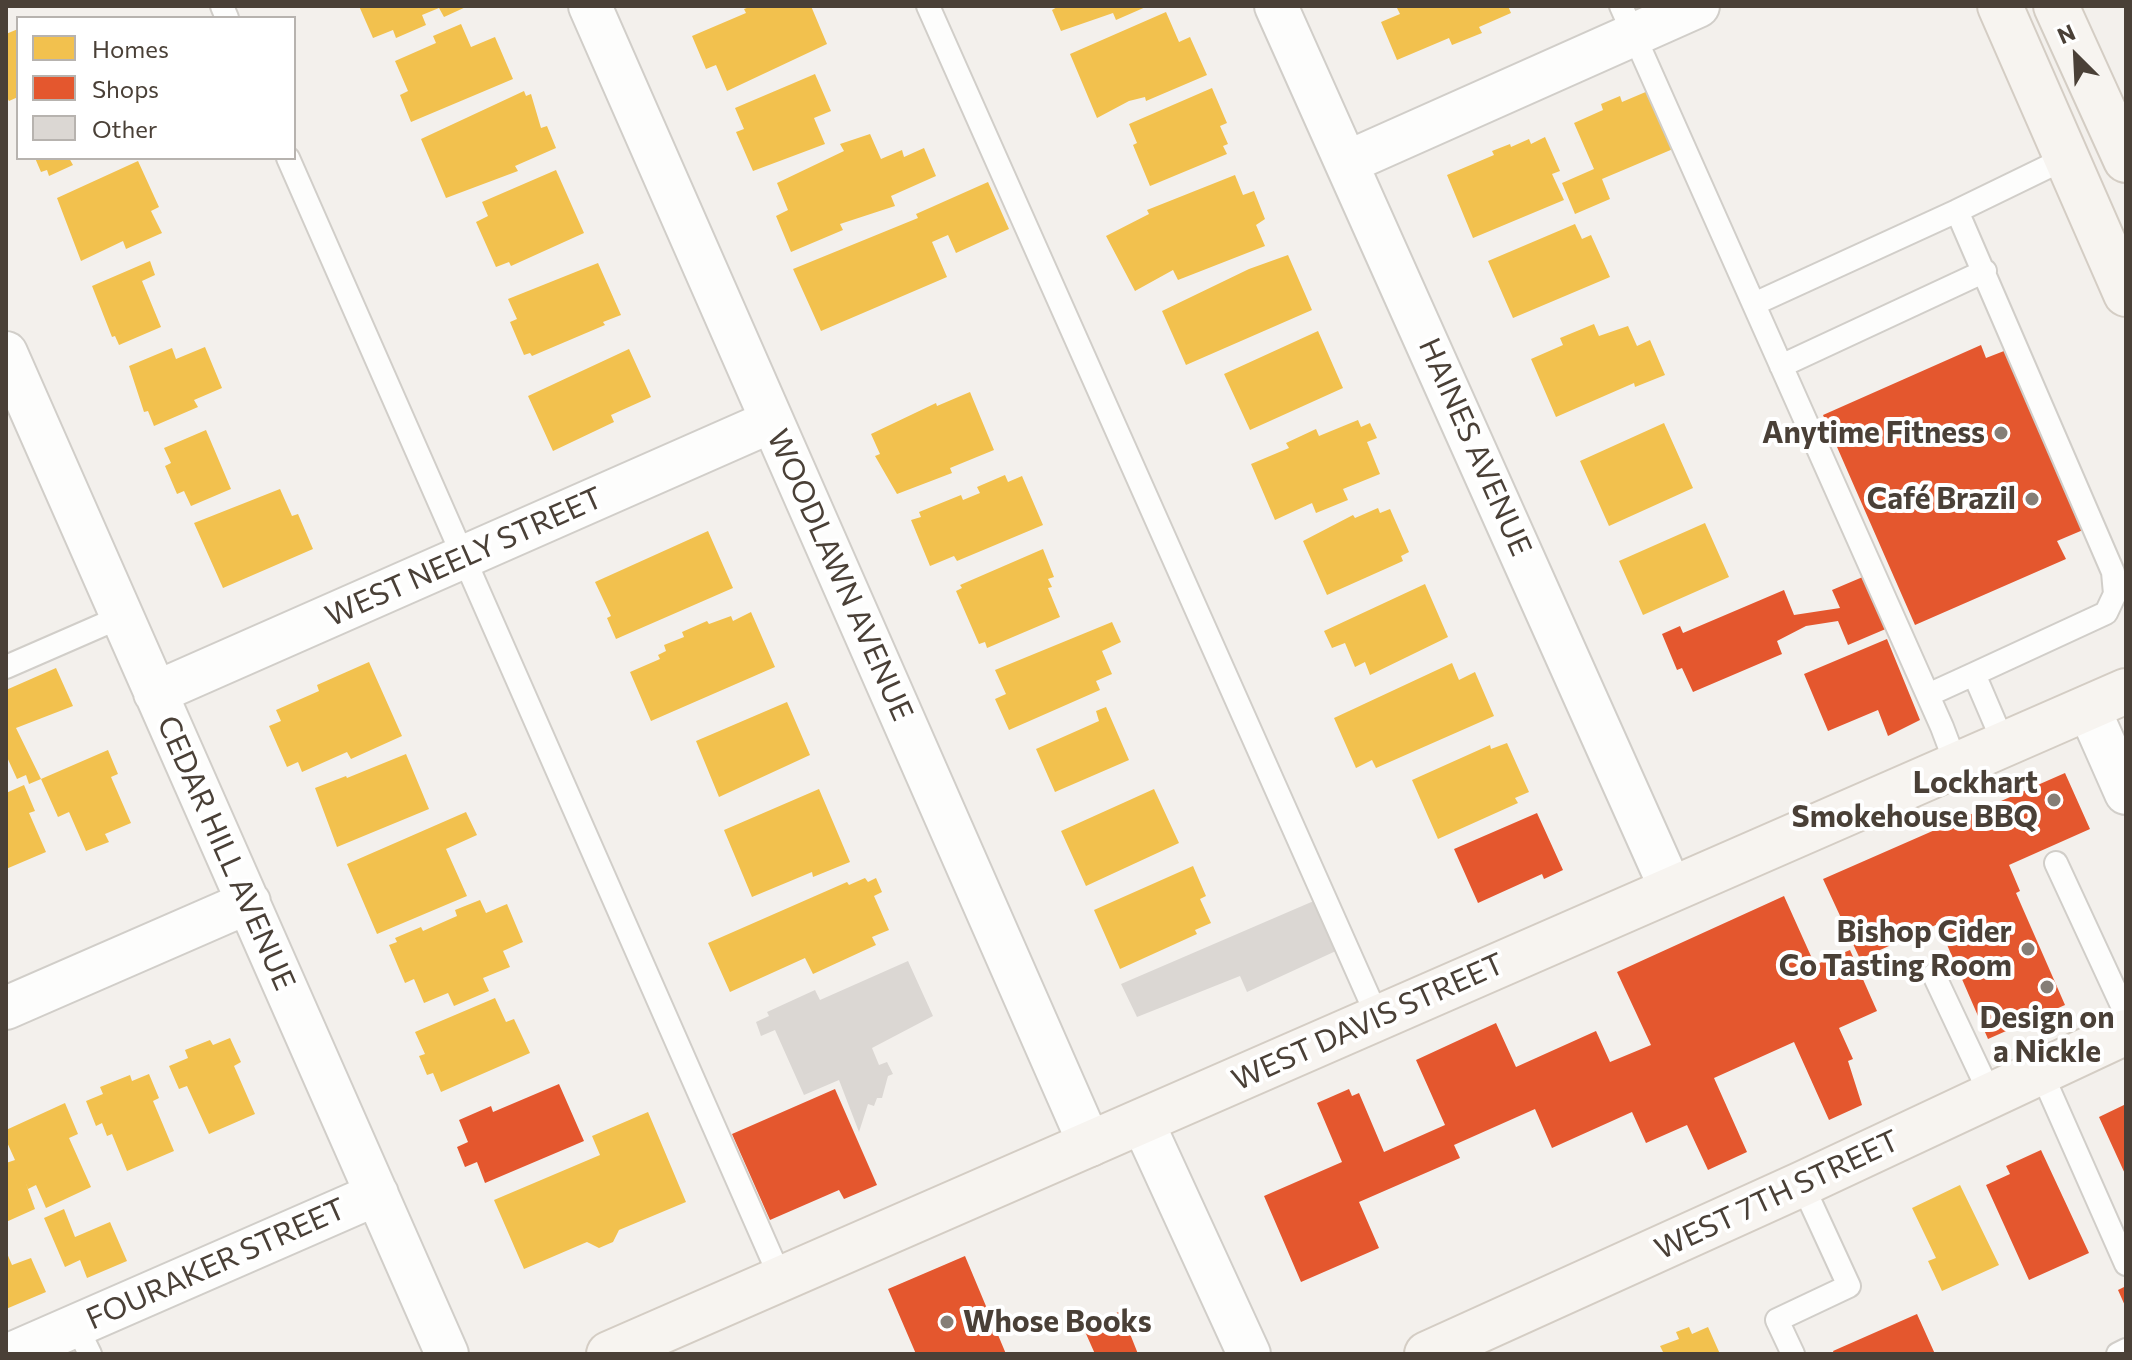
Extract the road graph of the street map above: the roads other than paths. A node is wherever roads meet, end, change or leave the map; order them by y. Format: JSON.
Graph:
{"nodes":[{"id":1,"x":590,"y":6,"type":"edge"},
{"id":2,"x":928,"y":6,"type":"edge"},
{"id":3,"x":1276,"y":6,"type":"edge"},
{"id":4,"x":1698,"y":6,"type":"edge"},
{"id":5,"x":2000,"y":6,"type":"edge"},
{"id":6,"x":2056,"y":6,"type":"edge"},
{"id":7,"x":1628,"y":20,"type":"edge"},
{"id":8,"x":2121,"y":148,"type":"edge"},
{"id":9,"x":2066,"y":158,"type":"junction"},
{"id":10,"x":289,"y":160,"type":"edge"},
{"id":11,"x":1348,"y":162,"type":"junction"},
{"id":12,"x":1957,"y":211,"type":"junction"},
{"id":13,"x":1985,"y":271,"type":"junction"},
{"id":14,"x":2126,"y":294,"type":"edge"},
{"id":15,"x":1754,"y":304,"type":"junction"},
{"id":16,"x":6,"y":353,"type":"edge"},
{"id":17,"x":1781,"y":366,"type":"junction"},
{"id":18,"x":772,"y":421,"type":"junction"},
{"id":19,"x":462,"y":557,"type":"junction"},
{"id":20,"x":123,"y":616,"type":"junction"},
{"id":21,"x":6,"y":667,"type":"edge"},
{"id":22,"x":1974,"y":674,"type":"junction"},
{"id":23,"x":155,"y":693,"type":"junction"},
{"id":24,"x":1928,"y":695,"type":"junction"},
{"id":25,"x":2107,"y":699,"type":"edge"},
{"id":26,"x":2004,"y":744,"type":"junction"},
{"id":27,"x":1956,"y":764,"type":"junction"},
{"id":28,"x":2126,"y":793,"type":"edge"},
{"id":29,"x":2056,"y":863,"type":"dead end"},
{"id":30,"x":1671,"y":889,"type":"junction"},
{"id":31,"x":249,"y":902,"type":"junction"},
{"id":32,"x":1934,"y":975,"type":"dead end"},
{"id":33,"x":6,"y":1008,"type":"edge"},
{"id":34,"x":2126,"y":1014,"type":"edge"},
{"id":35,"x":1378,"y":1018,"type":"junction"},
{"id":36,"x":2126,"y":1032,"type":"edge"},
{"id":37,"x":2041,"y":1072,"type":"junction"},
{"id":38,"x":1991,"y":1096,"type":"junction"},
{"id":39,"x":1142,"y":1121,"type":"junction"},
{"id":40,"x":1090,"y":1145,"type":"junction"},
{"id":41,"x":1802,"y":1184,"type":"junction"},
{"id":42,"x":377,"y":1194,"type":"junction"},
{"id":43,"x":2126,"y":1264,"type":"edge"},
{"id":44,"x":781,"y":1279,"type":"junction"},
{"id":45,"x":83,"y":1340,"type":"edge"},
{"id":46,"x":2126,"y":1350,"type":"edge"},
{"id":47,"x":11,"y":1354,"type":"edge"},
{"id":48,"x":447,"y":1354,"type":"edge"},
{"id":49,"x":609,"y":1354,"type":"edge"},
{"id":50,"x":1249,"y":1354,"type":"edge"},
{"id":51,"x":1427,"y":1354,"type":"edge"},
{"id":52,"x":1793,"y":1354,"type":"edge"},
{"id":53,"x":2118,"y":1354,"type":"edge"}],
"edges":[{"from":1,"to":18,"type":"street","name":"WOODLAWN AVENUE"},
{"from":2,"to":35,"type":"lane"},
{"from":3,"to":11,"type":"street","name":"HAINES AVENUE"},
{"from":4,"to":7,"type":"street"},
{"from":5,"to":9,"type":"main road"},
{"from":6,"to":8,"type":"main road"},
{"from":7,"to":11,"type":"street"},
{"from":7,"to":15,"type":"lane"},
{"from":8,"to":9,"type":"main road"},
{"from":9,"to":12,"type":"lane"},
{"from":9,"to":14,"type":"main road"},
{"from":10,"to":19,"type":"lane"},
{"from":11,"to":30,"type":"street","name":"HAINES AVENUE"},
{"from":12,"to":13,"type":"lane"},
{"from":12,"to":15,"type":"lane"},
{"from":13,"to":17,"type":"lane"},
{"from":13,"to":22,"type":"lane"},
{"from":15,"to":17,"type":"lane"},
{"from":16,"to":20,"type":"street","name":"CEDAR HILL AVENUE"},
{"from":17,"to":24,"type":"lane"},
{"from":18,"to":19,"type":"street","name":"WEST NEELY STREET"},
{"from":18,"to":40,"type":"street","name":"WOODLAWN AVENUE"},
{"from":19,"to":23,"type":"street","name":"WEST NEELY STREET"},
{"from":19,"to":44,"type":"lane"},
{"from":20,"to":21,"type":"lane"},
{"from":20,"to":23,"type":"street","name":"CEDAR HILL AVENUE"},
{"from":22,"to":24,"type":"lane"},
{"from":22,"to":26,"type":"lane"},
{"from":23,"to":31,"type":"street","name":"CEDAR HILL AVENUE"},
{"from":24,"to":27,"type":"lane"},
{"from":25,"to":26,"type":"main road","name":"WEST DAVIS STREET"},
{"from":25,"to":28,"type":"street"},
{"from":26,"to":27,"type":"main road","name":"WEST DAVIS STREET"},
{"from":27,"to":30,"type":"main road","name":"WEST DAVIS STREET"},
{"from":29,"to":34,"type":"lane"},
{"from":30,"to":35,"type":"main road","name":"WEST DAVIS STREET"},
{"from":31,"to":33,"type":"street"},
{"from":31,"to":42,"type":"street","name":"CEDAR HILL AVENUE"},
{"from":32,"to":38,"type":"lane"},
{"from":35,"to":39,"type":"main road","name":"WEST DAVIS STREET"},
{"from":36,"to":37,"type":"main road","name":"WEST 7TH STREET"},
{"from":37,"to":38,"type":"main road","name":"WEST 7TH STREET"},
{"from":37,"to":43,"type":"lane"},
{"from":38,"to":41,"type":"main road","name":"WEST 7TH STREET"},
{"from":39,"to":40,"type":"main road","name":"WEST DAVIS STREET"},
{"from":39,"to":50,"type":"street"},
{"from":40,"to":44,"type":"main road","name":"WEST DAVIS STREET"},
{"from":41,"to":51,"type":"main road","name":"WEST 7TH STREET"},
{"from":41,"to":52,"type":"lane"},
{"from":42,"to":45,"type":"street","name":"FOURAKER STREET"},
{"from":42,"to":48,"type":"street","name":"CEDAR HILL AVENUE"},
{"from":44,"to":49,"type":"main road","name":"WEST DAVIS STREET"},
{"from":45,"to":47,"type":"street","name":"FOURAKER STREET"},
{"from":46,"to":53,"type":"lane"}]}
